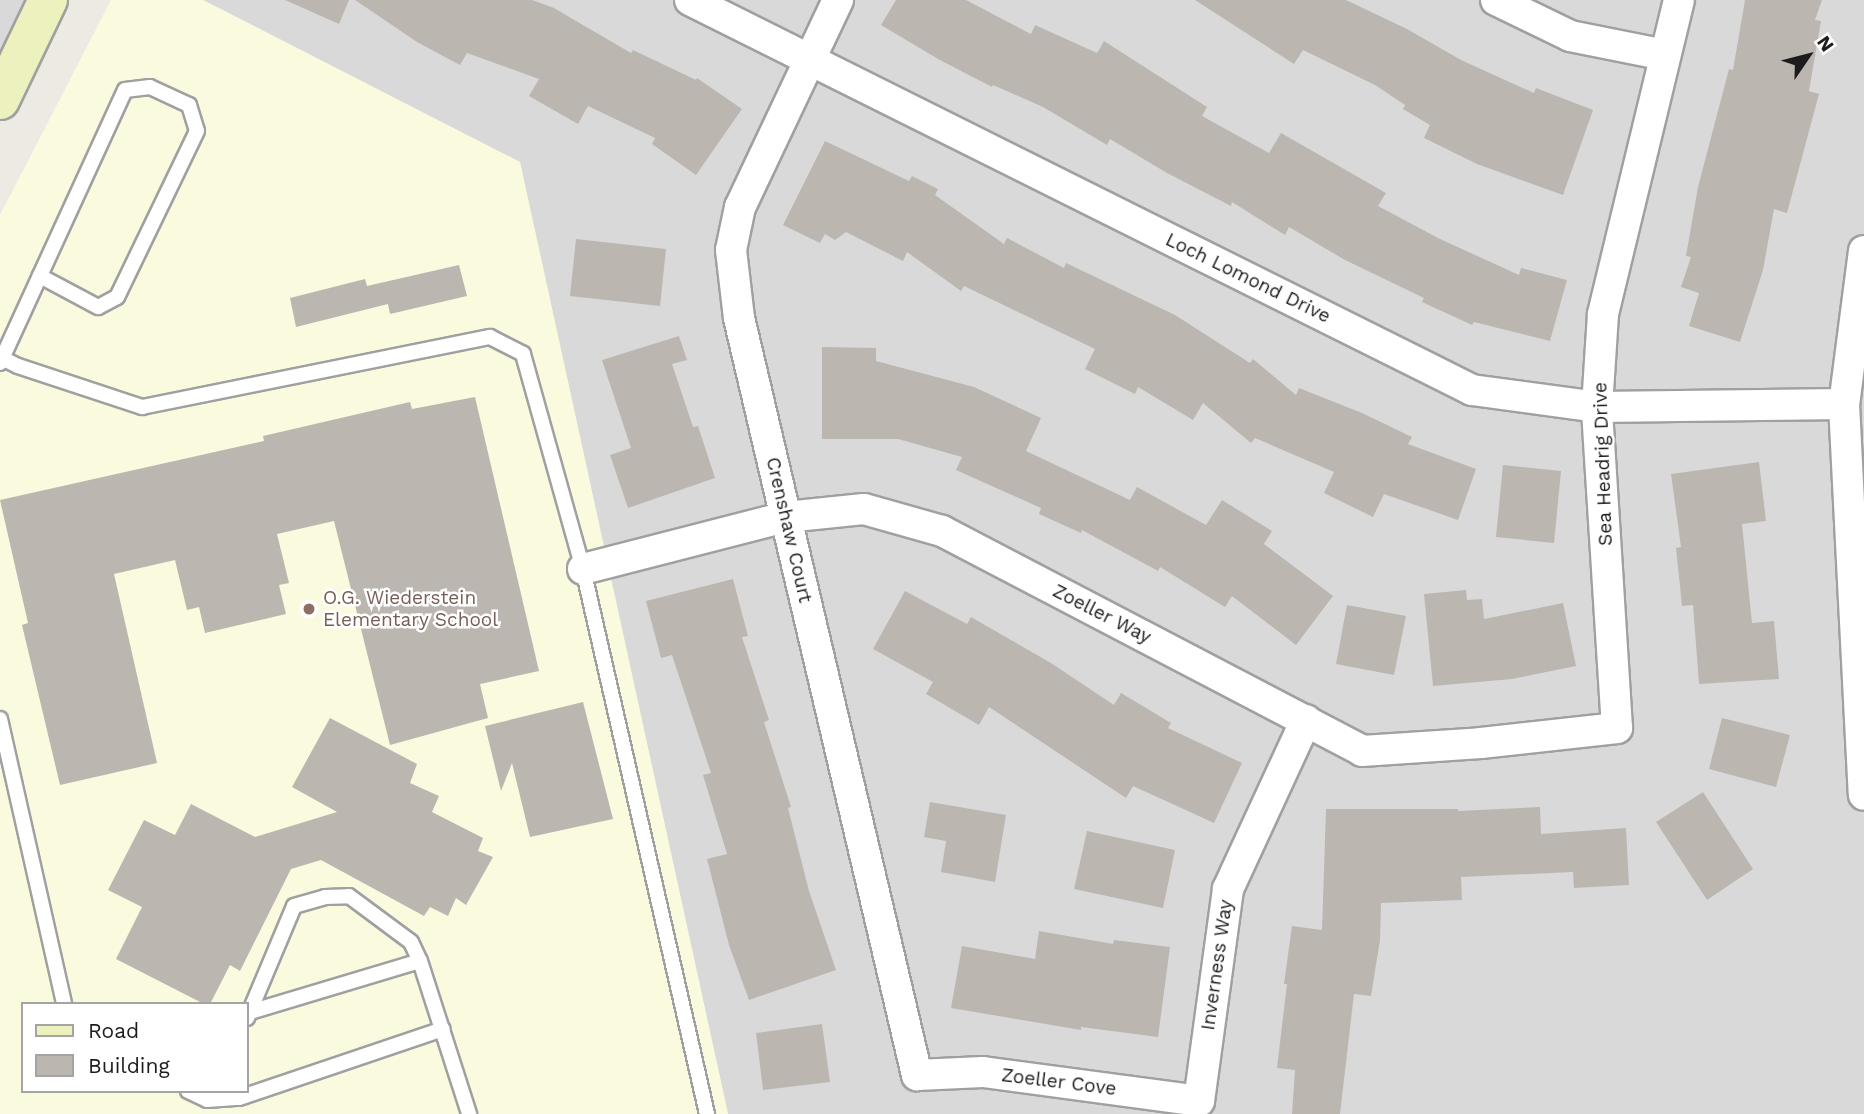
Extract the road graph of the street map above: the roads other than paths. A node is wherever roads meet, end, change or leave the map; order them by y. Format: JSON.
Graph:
{"nodes":[{"id":1,"x":48,"y":0,"type":"edge"},
{"id":2,"x":690,"y":0,"type":"edge"},
{"id":3,"x":838,"y":0,"type":"edge"},
{"id":4,"x":1496,"y":0,"type":"edge"},
{"id":5,"x":1679,"y":0,"type":"edge"},
{"id":6,"x":1665,"y":55,"type":"junction"},
{"id":7,"x":809,"y":60,"type":"junction"},
{"id":8,"x":0,"y":100,"type":"edge"},
{"id":9,"x":1864,"y":251,"type":"edge"},
{"id":10,"x":40,"y":276,"type":"junction"},
{"id":11,"x":1,"y":359,"type":"edge"},
{"id":12,"x":1844,"y":404,"type":"junction"},
{"id":13,"x":1597,"y":407,"type":"junction"},
{"id":14,"x":786,"y":517,"type":"junction"},
{"id":15,"x":583,"y":569,"type":"junction"},
{"id":16,"x":0,"y":719,"type":"edge"},
{"id":17,"x":1306,"y":720,"type":"junction"},
{"id":18,"x":1617,"y":728,"type":"joint"},
{"id":19,"x":1862,"y":746,"type":"edge"},
{"id":20,"x":1864,"y":794,"type":"edge"},
{"id":21,"x":420,"y":961,"type":"junction"},
{"id":22,"x":64,"y":1002,"type":"edge"},
{"id":23,"x":248,"y":1015,"type":"edge"},
{"id":24,"x":443,"y":1028,"type":"junction"},
{"id":25,"x":917,"y":1075,"type":"joint"},
{"id":26,"x":192,"y":1093,"type":"edge"},
{"id":27,"x":1199,"y":1101,"type":"joint"},
{"id":28,"x":208,"y":1102,"type":"edge"},
{"id":29,"x":470,"y":1114,"type":"edge"},
{"id":30,"x":708,"y":1114,"type":"edge"}],
"edges":[{"from":1,"to":8,"type":"main road"},
{"from":2,"to":7,"type":"street","name":"Loch Lomond Drive"},
{"from":3,"to":7,"type":"street","name":"Crenshaw Court"},
{"from":4,"to":6,"type":"street"},
{"from":5,"to":6,"type":"street","name":"Sea Headrig Drive"},
{"from":6,"to":13,"type":"street","name":"Sea Headrig Drive"},
{"from":7,"to":13,"type":"street","name":"Loch Lomond Drive"},
{"from":7,"to":14,"type":"street","name":"Crenshaw Court"},
{"from":9,"to":12,"type":"street"},
{"from":10,"to":10,"type":"lane"},
{"from":10,"to":11,"type":"lane"},
{"from":11,"to":15,"type":"lane"},
{"from":12,"to":13,"type":"street","name":"Loch Lomond Drive"},
{"from":12,"to":19,"type":"street"},
{"from":13,"to":18,"type":"street","name":"Sea Headrig Drive"},
{"from":14,"to":15,"type":"street","name":"Zoeller Way"},
{"from":14,"to":17,"type":"street","name":"Zoeller Way"},
{"from":14,"to":25,"type":"street","name":"Crenshaw Court"},
{"from":15,"to":30,"type":"lane"},
{"from":16,"to":22,"type":"lane"},
{"from":17,"to":18,"type":"street","name":"Zoeller Way"},
{"from":17,"to":27,"type":"street","name":"Inverness Way"},
{"from":19,"to":20,"type":"street"},
{"from":21,"to":23,"type":"lane"},
{"from":21,"to":23,"type":"lane"},
{"from":21,"to":24,"type":"lane"},
{"from":24,"to":28,"type":"lane"},
{"from":24,"to":29,"type":"lane"},
{"from":25,"to":27,"type":"street","name":"Zoeller Cove"},
{"from":26,"to":28,"type":"lane"}]}
